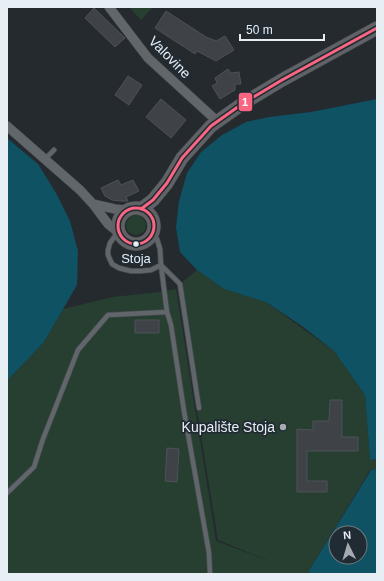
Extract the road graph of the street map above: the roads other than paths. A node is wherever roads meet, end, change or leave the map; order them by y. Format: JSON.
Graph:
{"nodes":[{"id":1,"x":109,"y":7,"type":"edge"},
{"id":2,"x":377,"y":28,"type":"edge"},
{"id":3,"x":217,"y":121,"type":"junction"},
{"id":4,"x":7,"y":126,"type":"edge"},
{"id":5,"x":54,"y":150,"type":"dead end"},
{"id":6,"x":45,"y":159,"type":"junction"},
{"id":7,"x":166,"y":183,"type":"junction"},
{"id":8,"x":93,"y":204,"type":"junction"},
{"id":9,"x":141,"y":209,"type":"junction"},
{"id":10,"x":127,"y":210,"type":"junction"},
{"id":11,"x":153,"y":228,"type":"junction"},
{"id":12,"x":118,"y":232,"type":"junction"},
{"id":13,"x":161,"y":265,"type":"junction"},
{"id":14,"x":167,"y":312,"type":"junction"},
{"id":15,"x":199,"y":408,"type":"dead end"},
{"id":16,"x":7,"y":493,"type":"edge"},
{"id":17,"x":210,"y":574,"type":"edge"}],
"edges":[{"from":1,"to":3,"type":"street","name":"Valovine"},
{"from":2,"to":3,"type":"main road"},
{"from":3,"to":7,"type":"main road"},
{"from":4,"to":6,"type":"street"},
{"from":5,"to":6,"type":"lane"},
{"from":6,"to":8,"type":"street"},
{"from":7,"to":9,"type":"main road"},
{"from":7,"to":11,"type":"main road"},
{"from":8,"to":10,"type":"street"},
{"from":8,"to":12,"type":"street"},
{"from":9,"to":10,"type":"main road"},
{"from":9,"to":11,"type":"main road"},
{"from":10,"to":12,"type":"main road"},
{"from":11,"to":12,"type":"main road"},
{"from":11,"to":13,"type":"lane"},
{"from":12,"to":13,"type":"lane"},
{"from":13,"to":14,"type":"lane"},
{"from":13,"to":15,"type":"lane"},
{"from":14,"to":16,"type":"lane"},
{"from":14,"to":17,"type":"lane"}]}
